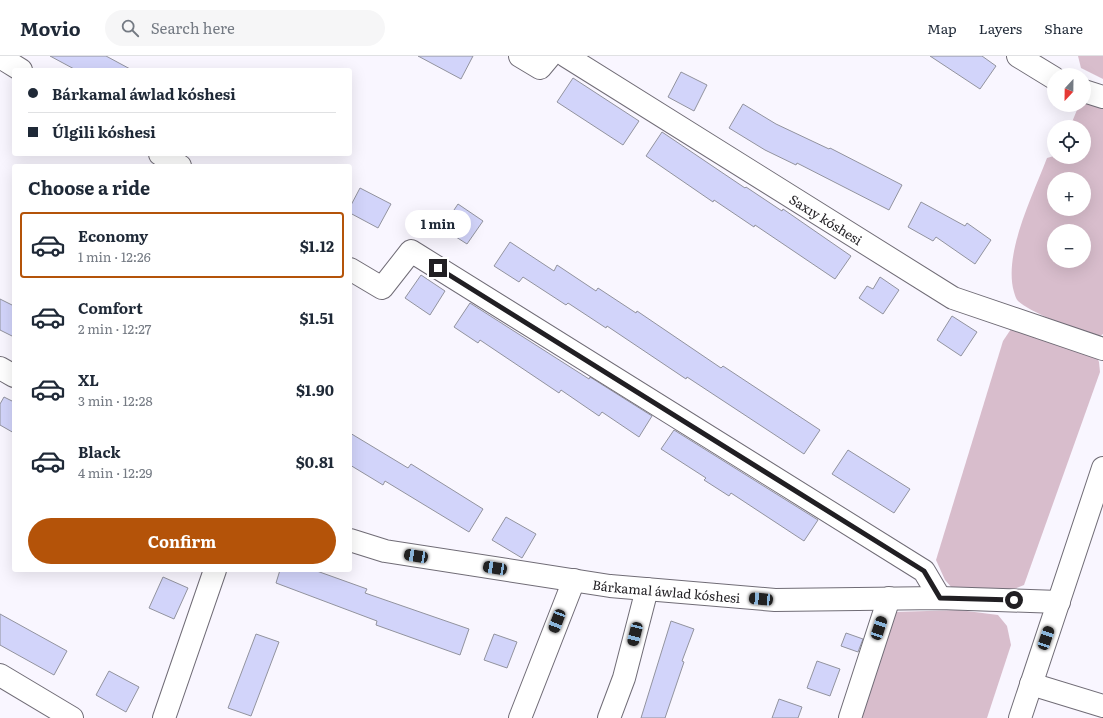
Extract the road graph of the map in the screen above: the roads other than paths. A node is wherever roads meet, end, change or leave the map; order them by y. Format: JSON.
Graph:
{"nodes":[{"id":1,"x":520,"y":56,"type":"edge"},
{"id":2,"x":550,"y":56,"type":"edge"},
{"id":3,"x":566,"y":56,"type":"edge"},
{"id":4,"x":1018,"y":56,"type":"edge"},
{"id":5,"x":0,"y":57,"type":"edge"},
{"id":6,"x":18,"y":68,"type":"edge"},
{"id":7,"x":1047,"y":74,"type":"edge"},
{"id":8,"x":1091,"y":93,"type":"edge"},
{"id":9,"x":1103,"y":97,"type":"edge"},
{"id":10,"x":163,"y":156,"type":"edge"},
{"id":11,"x":177,"y":164,"type":"edge"},
{"id":12,"x":352,"y":270,"type":"edge"},
{"id":13,"x":1103,"y":349,"type":"edge"},
{"id":14,"x":0,"y":368,"type":"edge"},
{"id":15,"x":12,"y":375,"type":"edge"},
{"id":16,"x":1101,"y":481,"type":"edge"},
{"id":17,"x":352,"y":541,"type":"edge"},
{"id":18,"x":214,"y":572,"type":"edge"},
{"id":19,"x":574,"y":580,"type":"junction"},
{"id":20,"x":647,"y":589,"type":"junction"},
{"id":21,"x":889,"y":598,"type":"junction"},
{"id":22,"x":940,"y":598,"type":"junction"},
{"id":23,"x":1059,"y":602,"type":"junction"},
{"id":24,"x":0,"y":675,"type":"edge"},
{"id":25,"x":1031,"y":684,"type":"junction"},
{"id":26,"x":1103,"y":706,"type":"edge"},
{"id":27,"x":72,"y":718,"type":"edge"},
{"id":28,"x":164,"y":718,"type":"edge"},
{"id":29,"x":520,"y":718,"type":"edge"},
{"id":30,"x":609,"y":718,"type":"edge"},
{"id":31,"x":850,"y":718,"type":"edge"},
{"id":32,"x":1020,"y":718,"type":"edge"}],
"edges":[{"from":1,"to":2,"type":"street"},
{"from":3,"to":13,"type":"street","name":"Saxıy kóshesi"},
{"from":4,"to":7,"type":"street"},
{"from":5,"to":6,"type":"street"},
{"from":8,"to":9,"type":"street"},
{"from":10,"to":11,"type":"street"},
{"from":12,"to":22,"type":"street"},
{"from":14,"to":15,"type":"street"},
{"from":16,"to":23,"type":"street"},
{"from":17,"to":19,"type":"street","name":"Bárkamal áwlad kóshesi"},
{"from":18,"to":28,"type":"street"},
{"from":19,"to":20,"type":"street","name":"Bárkamal áwlad kóshesi"},
{"from":19,"to":29,"type":"street"},
{"from":20,"to":21,"type":"street","name":"Bárkamal áwlad kóshesi"},
{"from":20,"to":30,"type":"street"},
{"from":21,"to":22,"type":"street","name":"Bárkamal áwlad kóshesi"},
{"from":21,"to":31,"type":"street"},
{"from":22,"to":23,"type":"street","name":"Bárkamal áwlad kóshesi"},
{"from":23,"to":25,"type":"street"},
{"from":24,"to":27,"type":"street"},
{"from":25,"to":26,"type":"street"},
{"from":25,"to":32,"type":"street"}]}
